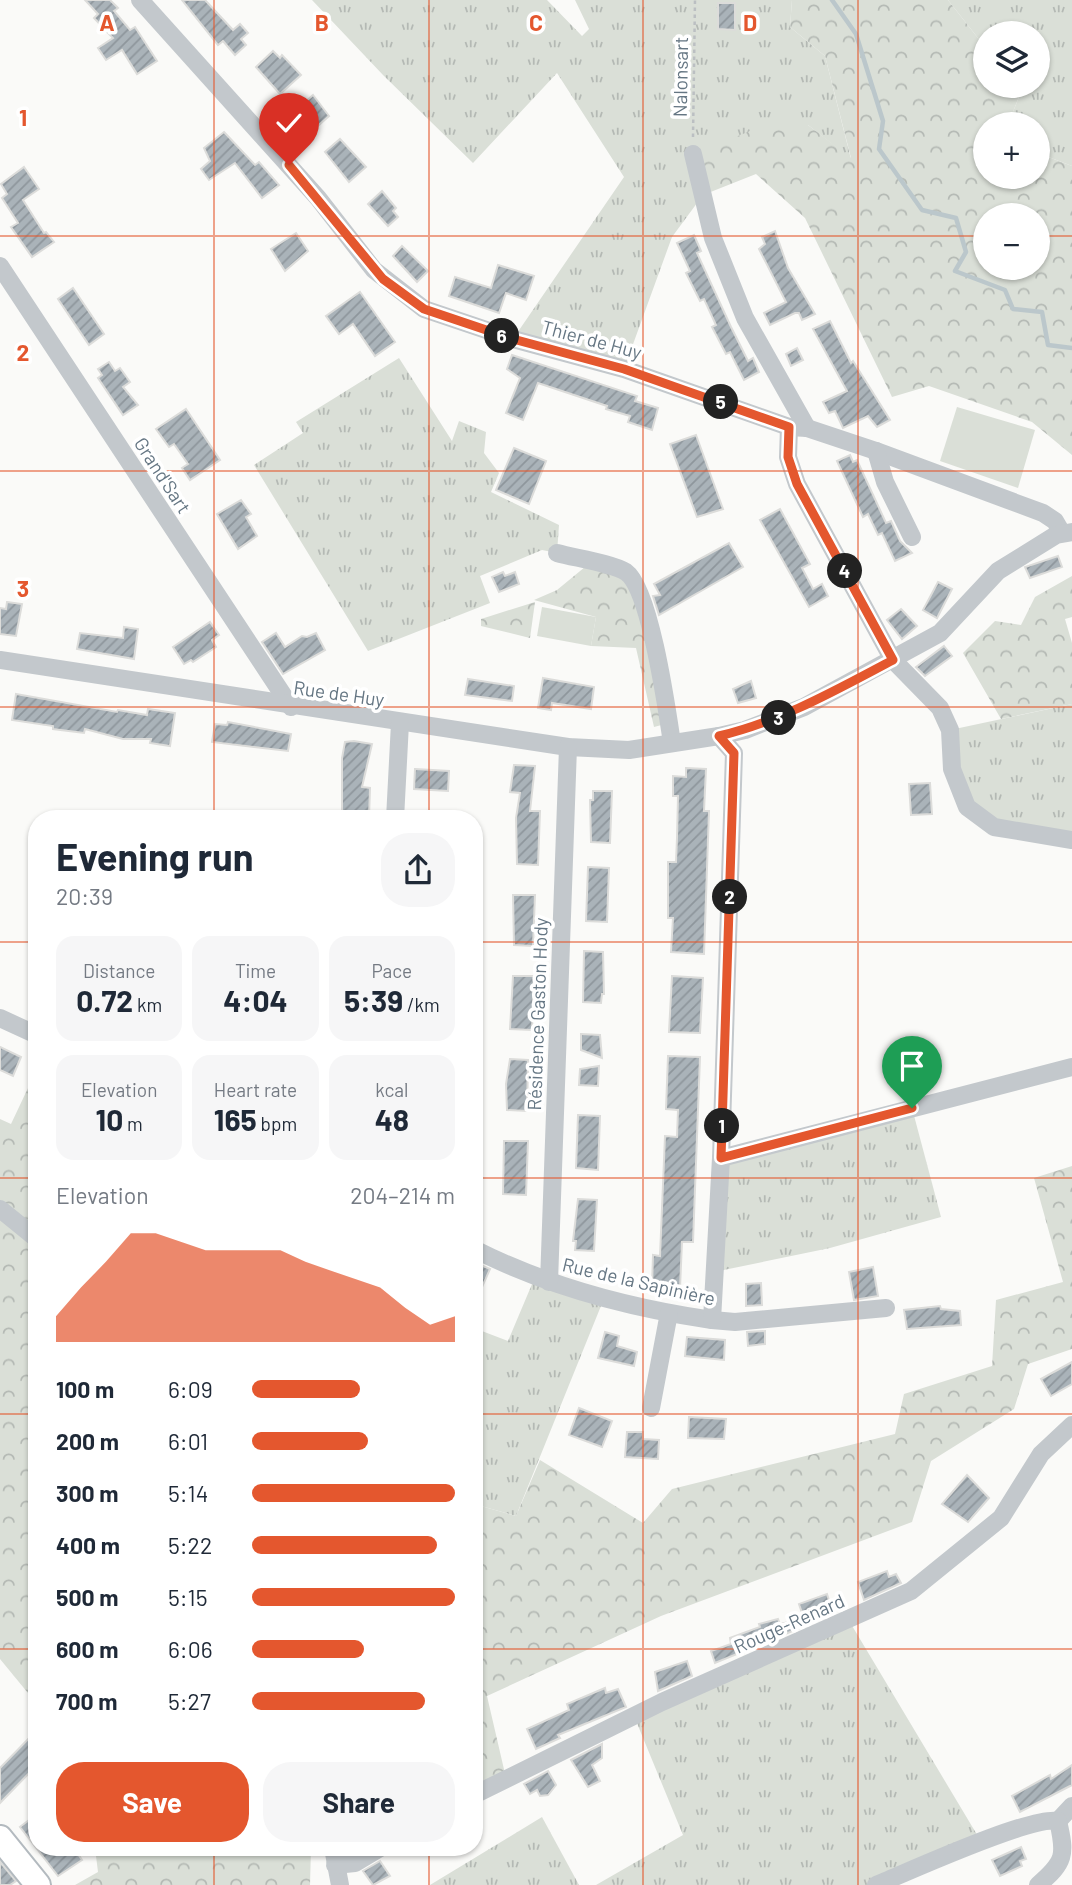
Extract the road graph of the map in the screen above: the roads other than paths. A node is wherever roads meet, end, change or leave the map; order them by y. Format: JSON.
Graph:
{"nodes":[{"id":1,"x":140,"y":0,"type":"edge"},
{"id":2,"x":693,"y":154,"type":"road end"},
{"id":3,"x":0,"y":266,"type":"edge"},
{"id":4,"x":789,"y":427,"type":"junction"},
{"id":5,"x":807,"y":428,"type":"junction"},
{"id":6,"x":876,"y":451,"type":"junction"},
{"id":7,"x":1067,"y":533,"type":"edge"},
{"id":8,"x":912,"y":537,"type":"dead end"},
{"id":9,"x":558,"y":553,"type":"dead end"},
{"id":10,"x":0,"y":660,"type":"edge"},
{"id":11,"x":893,"y":660,"type":"junction"},
{"id":12,"x":291,"y":707,"type":"junction"},
{"id":13,"x":400,"y":723,"type":"junction"},
{"id":14,"x":719,"y":736,"type":"junction"},
{"id":15,"x":672,"y":743,"type":"junction"},
{"id":16,"x":568,"y":747,"type":"junction"},
{"id":17,"x":395,"y":810,"type":"edge"},
{"id":18,"x":1072,"y":840,"type":"edge"},
{"id":19,"x":0,"y":1018,"type":"edge"},
{"id":20,"x":28,"y":1031,"type":"edge"},
{"id":21,"x":1072,"y":1067,"type":"edge"},
{"id":22,"x":721,"y":1158,"type":"junction"},
{"id":23,"x":0,"y":1209,"type":"edge"},
{"id":24,"x":28,"y":1232,"type":"edge"},
{"id":25,"x":483,"y":1254,"type":"edge"},
{"id":26,"x":548,"y":1282,"type":"junction"},
{"id":27,"x":886,"y":1308,"type":"dead end"},
{"id":28,"x":669,"y":1312,"type":"junction"},
{"id":29,"x":712,"y":1320,"type":"junction"},
{"id":30,"x":651,"y":1408,"type":"dead end"},
{"id":31,"x":1072,"y":1425,"type":"edge"},
{"id":32,"x":483,"y":1791,"type":"edge"},
{"id":33,"x":1072,"y":1806,"type":"edge"},
{"id":34,"x":1058,"y":1821,"type":"junction"},
{"id":35,"x":0,"y":1838,"type":"edge"},
{"id":36,"x":334,"y":1856,"type":"edge"},
{"id":37,"x":367,"y":1856,"type":"edge"},
{"id":38,"x":38,"y":1885,"type":"edge"},
{"id":39,"x":340,"y":1885,"type":"edge"},
{"id":40,"x":876,"y":1885,"type":"edge"},
{"id":41,"x":1038,"y":1885,"type":"edge"}],
"edges":[{"from":1,"to":4,"type":"street","name":"Thier de Huy"},
{"from":2,"to":5,"type":"street"},
{"from":3,"to":12,"type":"street","name":"Grand'Sart"},
{"from":4,"to":5,"type":"street","name":"Thier de Huy"},
{"from":4,"to":11,"type":"street"},
{"from":5,"to":6,"type":"street","name":"Thier de Huy"},
{"from":6,"to":7,"type":"street","name":"Thier de Huy"},
{"from":6,"to":8,"type":"street"},
{"from":7,"to":11,"type":"street"},
{"from":9,"to":15,"type":"street"},
{"from":10,"to":12,"type":"street","name":"Rue de Huy"},
{"from":11,"to":14,"type":"street","name":"Rue de Huy"},
{"from":11,"to":18,"type":"street"},
{"from":12,"to":13,"type":"street","name":"Rue de Huy"},
{"from":13,"to":16,"type":"street","name":"Rue de Huy"},
{"from":13,"to":17,"type":"street"},
{"from":14,"to":15,"type":"street","name":"Rue de Huy"},
{"from":14,"to":22,"type":"street"},
{"from":15,"to":16,"type":"street","name":"Rue de Huy"},
{"from":16,"to":26,"type":"street","name":"Résidence Gaston Hody"},
{"from":19,"to":20,"type":"street"},
{"from":21,"to":22,"type":"street"},
{"from":22,"to":29,"type":"street"},
{"from":23,"to":24,"type":"street"},
{"from":25,"to":26,"type":"street","name":"Rue de la Sapinière"},
{"from":26,"to":28,"type":"street","name":"Rue de la Sapinière"},
{"from":27,"to":29,"type":"street","name":"Rue de la Sapinière"},
{"from":28,"to":29,"type":"street","name":"Rue de la Sapinière"},
{"from":28,"to":30,"type":"street"},
{"from":31,"to":32,"type":"street","name":"Rouge-Renard"},
{"from":33,"to":34,"type":"street"},
{"from":34,"to":40,"type":"street"},
{"from":34,"to":41,"type":"street"},
{"from":35,"to":38,"type":"main road"},
{"from":36,"to":37,"type":"street"},
{"from":36,"to":39,"type":"street"}]}
